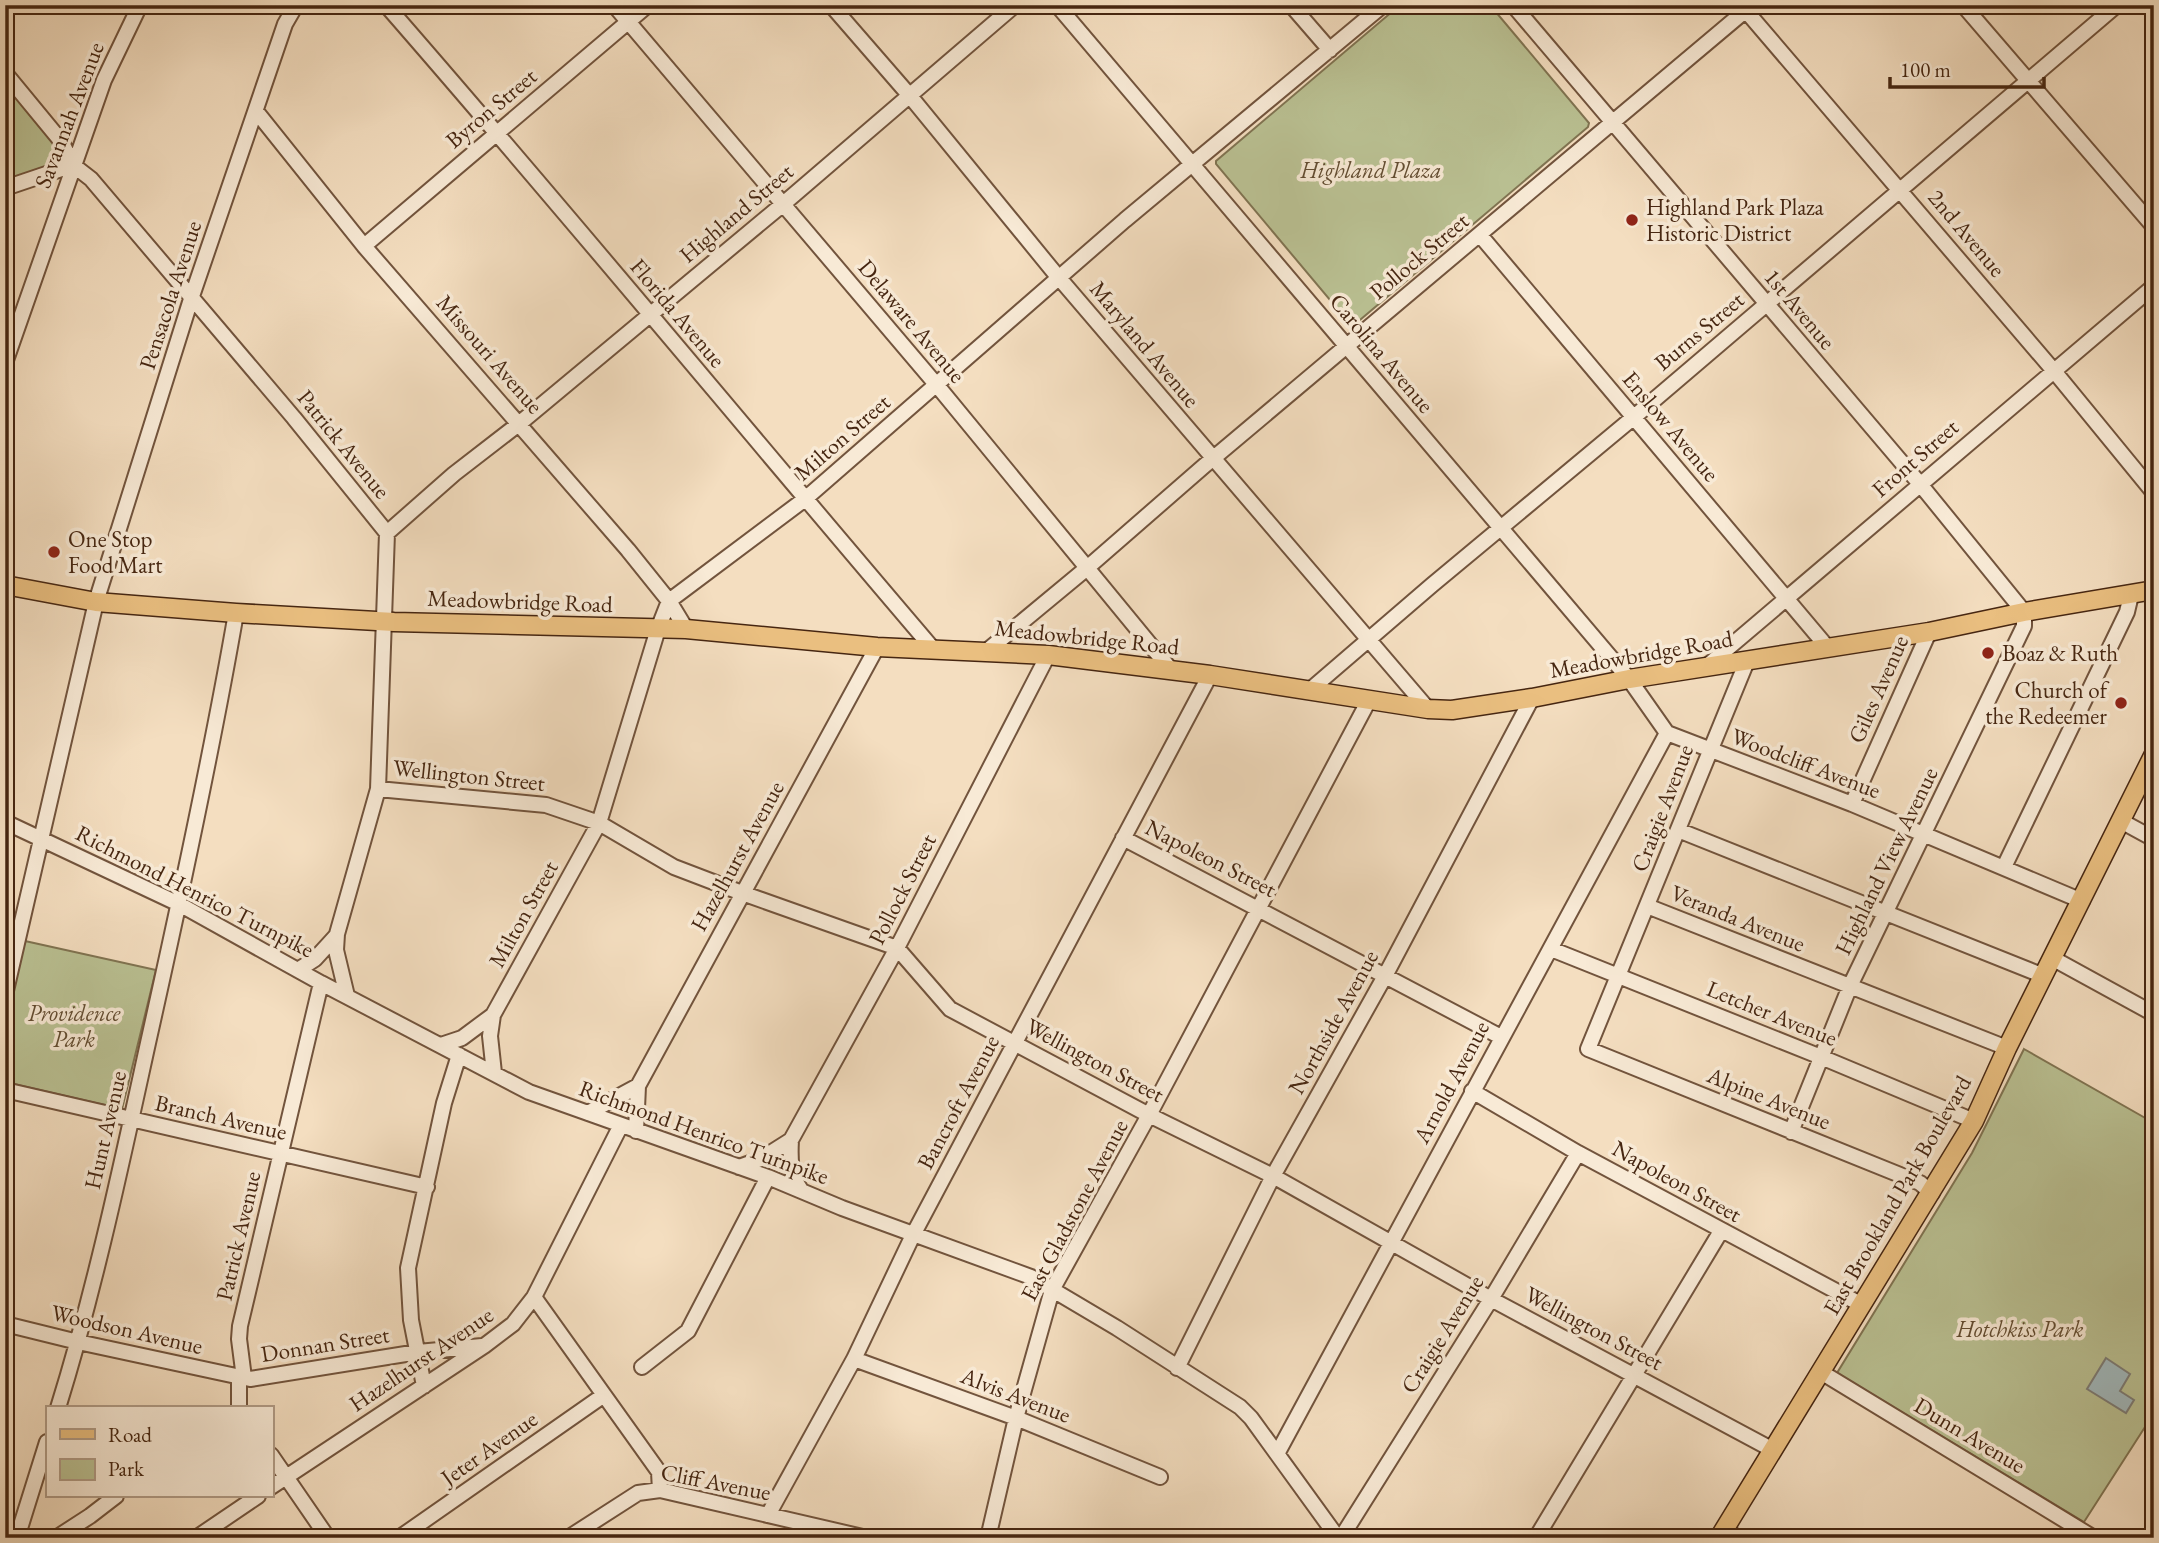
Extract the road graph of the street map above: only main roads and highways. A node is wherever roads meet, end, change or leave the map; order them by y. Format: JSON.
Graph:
{"nodes":[{"id":1,"x":5,"y":586,"type":"edge"},
{"id":2,"x":2154,"y":590,"type":"edge"},
{"id":3,"x":2154,"y":754,"type":"edge"},
{"id":4,"x":1727,"y":1535,"type":"edge"}],
"edges":[{"from":1,"to":2,"type":"main road","name":"Meadowbridge Road"},
{"from":3,"to":4,"type":"main road","name":"East Brookland Park Boulevard"}]}
